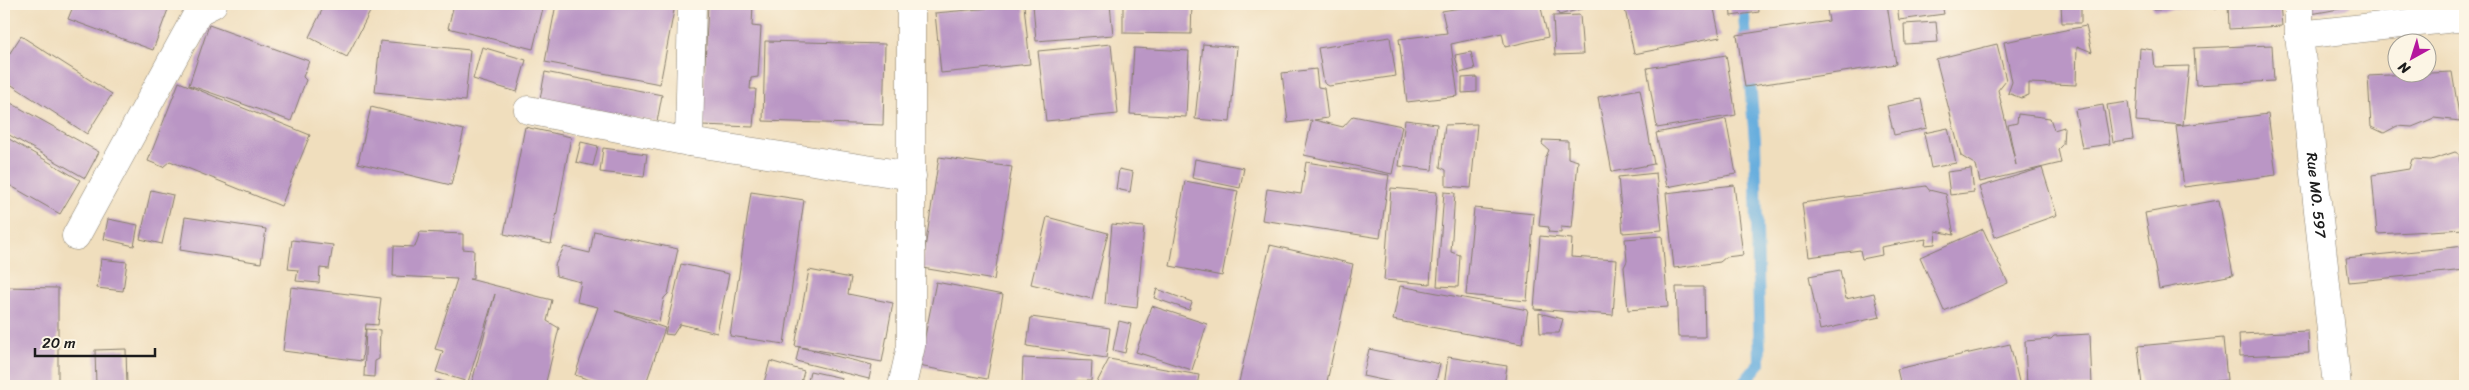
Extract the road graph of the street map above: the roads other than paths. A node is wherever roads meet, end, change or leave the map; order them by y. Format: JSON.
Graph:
{"nodes":[{"id":1,"x":213,"y":4,"type":"edge"},
{"id":2,"x":692,"y":4,"type":"edge"},
{"id":3,"x":911,"y":4,"type":"edge"},
{"id":4,"x":2299,"y":4,"type":"edge"},
{"id":5,"x":2465,"y":17,"type":"edge"},
{"id":6,"x":2299,"y":35,"type":"junction"},
{"id":7,"x":528,"y":110,"type":"dead end"},
{"id":8,"x":689,"y":142,"type":"junction"},
{"id":9,"x":912,"y":176,"type":"junction"},
{"id":10,"x":76,"y":236,"type":"dead end"},
{"id":11,"x":902,"y":386,"type":"edge"},
{"id":12,"x":2337,"y":386,"type":"edge"}],
"edges":[{"from":1,"to":10,"type":"street"},
{"from":2,"to":8,"type":"street"},
{"from":3,"to":9,"type":"street"},
{"from":4,"to":6,"type":"street","name":"Rue MO. 597"},
{"from":5,"to":6,"type":"street"},
{"from":6,"to":12,"type":"street","name":"Rue MO. 597"},
{"from":7,"to":8,"type":"street"},
{"from":8,"to":9,"type":"street"},
{"from":9,"to":11,"type":"street"}]}
